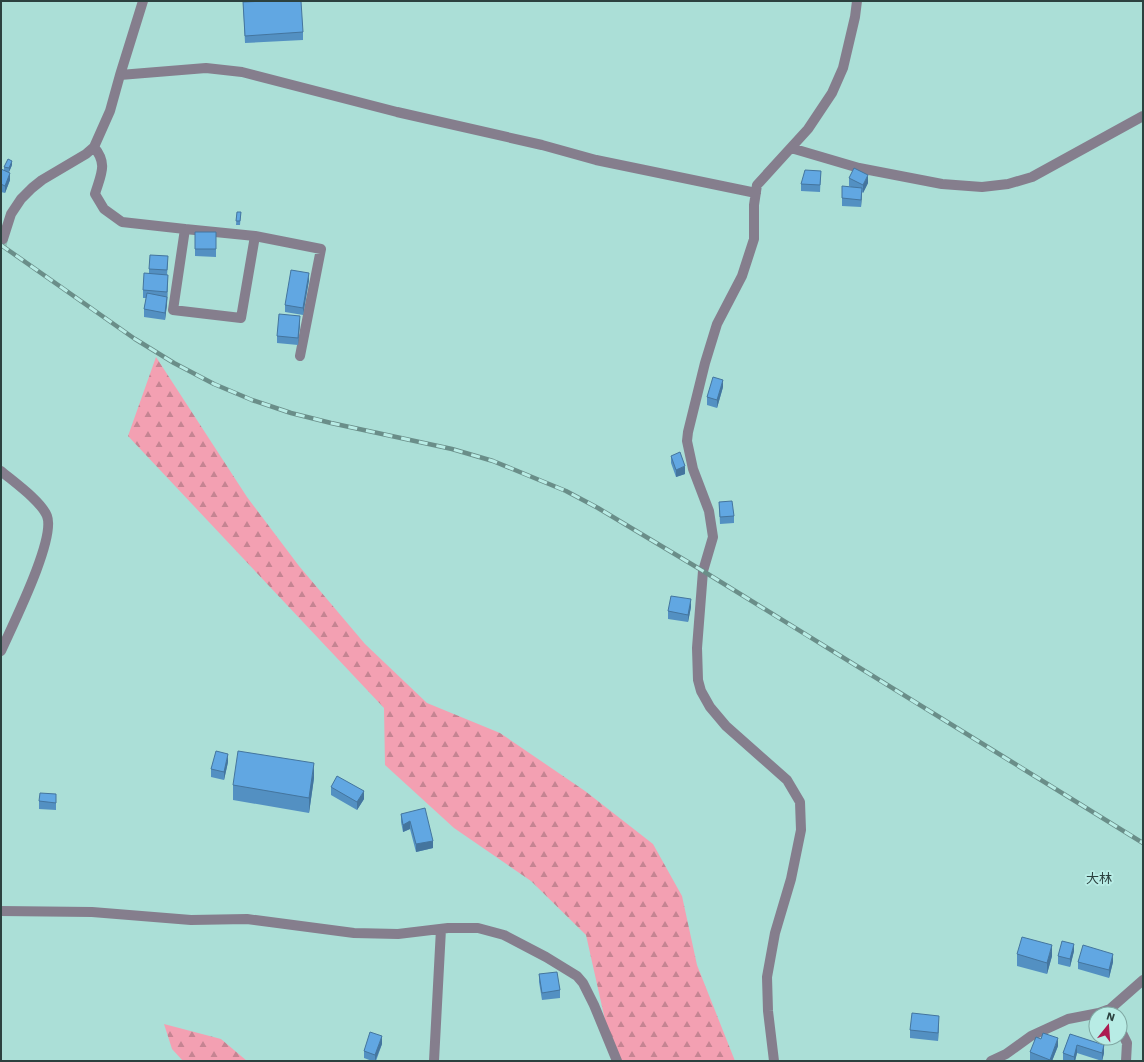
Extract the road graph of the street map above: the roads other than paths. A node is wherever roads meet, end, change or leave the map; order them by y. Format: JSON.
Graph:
{"nodes":[{"id":1,"x":143,"y":1,"type":"edge"},
{"id":2,"x":857,"y":1,"type":"edge"},
{"id":3,"x":120,"y":75,"type":"junction"},
{"id":4,"x":1143,"y":116,"type":"edge"},
{"id":5,"x":94,"y":147,"type":"junction"},
{"id":6,"x":791,"y":148,"type":"junction"},
{"id":7,"x":756,"y":193,"type":"junction"},
{"id":8,"x":185,"y":229,"type":"junction"},
{"id":9,"x":255,"y":236,"type":"junction"},
{"id":10,"x":3,"y":239,"type":"dead end"},
{"id":11,"x":300,"y":356,"type":"dead end"},
{"id":12,"x":1,"y":471,"type":"edge"},
{"id":13,"x":1,"y":651,"type":"edge"},
{"id":14,"x":1,"y":911,"type":"edge"},
{"id":15,"x":441,"y":929,"type":"junction"},
{"id":16,"x":1143,"y":980,"type":"edge"},
{"id":17,"x":1116,"y":1006,"type":"edge"},
{"id":18,"x":1088,"y":1015,"type":"edge"},
{"id":19,"x":1127,"y":1046,"type":"edge"},
{"id":20,"x":434,"y":1061,"type":"edge"},
{"id":21,"x":617,"y":1061,"type":"edge"},
{"id":22,"x":774,"y":1061,"type":"edge"},
{"id":23,"x":991,"y":1061,"type":"edge"},
{"id":24,"x":1126,"y":1061,"type":"edge"}],
"edges":[{"from":1,"to":3,"type":"street"},
{"from":2,"to":6,"type":"street"},
{"from":3,"to":5,"type":"street"},
{"from":3,"to":7,"type":"street"},
{"from":4,"to":6,"type":"street"},
{"from":5,"to":8,"type":"street"},
{"from":5,"to":10,"type":"street"},
{"from":6,"to":7,"type":"street"},
{"from":7,"to":22,"type":"street"},
{"from":8,"to":9,"type":"street"},
{"from":8,"to":9,"type":"street"},
{"from":9,"to":11,"type":"street"},
{"from":12,"to":13,"type":"street"},
{"from":14,"to":15,"type":"street"},
{"from":15,"to":20,"type":"street"},
{"from":15,"to":21,"type":"street"},
{"from":16,"to":17,"type":"street"},
{"from":18,"to":23,"type":"street"},
{"from":19,"to":24,"type":"street"}]}
